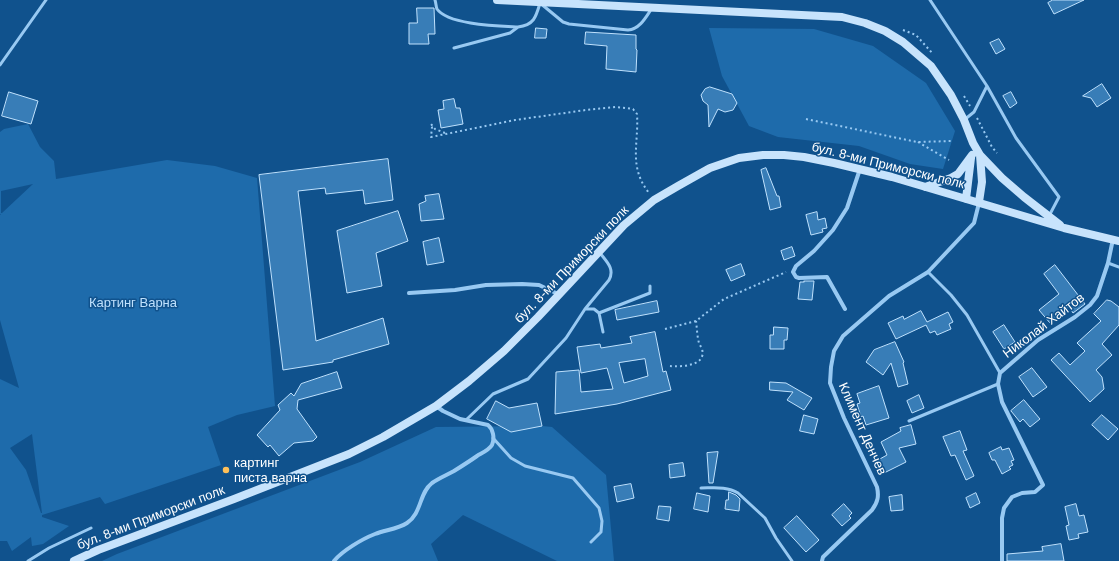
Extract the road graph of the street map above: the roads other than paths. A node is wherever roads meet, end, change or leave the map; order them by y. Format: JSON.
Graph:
{"nodes":[{"id":1,"x":46,"y":0,"type":"edge"},
{"id":2,"x":435,"y":0,"type":"edge"},
{"id":3,"x":497,"y":0,"type":"edge"},
{"id":4,"x":930,"y":0,"type":"edge"},
{"id":5,"x":540,"y":3,"type":"junction"},
{"id":6,"x":652,"y":8,"type":"junction"},
{"id":7,"x":518,"y":27,"type":"junction"},
{"id":8,"x":454,"y":48,"type":"dead end"},
{"id":9,"x":0,"y":65,"type":"edge"},
{"id":10,"x":987,"y":86,"type":"junction"},
{"id":11,"x":964,"y":120,"type":"junction"},
{"id":12,"x":976,"y":155,"type":"junction"},
{"id":13,"x":860,"y":169,"type":"junction"},
{"id":14,"x":925,"y":187,"type":"junction"},
{"id":15,"x":966,"y":199,"type":"junction"},
{"id":16,"x":979,"y":202,"type":"junction"},
{"id":17,"x":1049,"y":216,"type":"junction"},
{"id":18,"x":1064,"y":228,"type":"junction"},
{"id":19,"x":1116,"y":240,"type":"edge"},
{"id":20,"x":599,"y":252,"type":"junction"},
{"id":21,"x":1108,"y":263,"type":"junction"},
{"id":22,"x":1119,"y":267,"type":"edge"},
{"id":23,"x":928,"y":272,"type":"junction"},
{"id":24,"x":650,"y":286,"type":"dead end"},
{"id":25,"x":410,"y":293,"type":"dead end"},
{"id":26,"x":558,"y":294,"type":"junction"},
{"id":27,"x":585,"y":308,"type":"junction"},
{"id":28,"x":845,"y":309,"type":"dead end"},
{"id":29,"x":600,"y":313,"type":"junction"},
{"id":30,"x":603,"y":332,"type":"dead end"},
{"id":31,"x":1000,"y":373,"type":"junction"},
{"id":32,"x":998,"y":384,"type":"junction"},
{"id":33,"x":436,"y":406,"type":"junction"},
{"id":34,"x":466,"y":420,"type":"junction"},
{"id":35,"x":909,"y":421,"type":"dead end"},
{"id":36,"x":494,"y":438,"type":"junction"},
{"id":37,"x":701,"y":488,"type":"dead end"},
{"id":38,"x":91,"y":528,"type":"dead end"},
{"id":39,"x":591,"y":542,"type":"dead end"},
{"id":40,"x":28,"y":561,"type":"edge"},
{"id":41,"x":74,"y":561,"type":"edge"},
{"id":42,"x":334,"y":561,"type":"edge"},
{"id":43,"x":792,"y":561,"type":"edge"},
{"id":44,"x":822,"y":561,"type":"edge"},
{"id":45,"x":1002,"y":561,"type":"edge"}],
"edges":[{"from":1,"to":9,"type":"lane"},
{"from":2,"to":7,"type":"lane"},
{"from":3,"to":5,"type":"street"},
{"from":4,"to":10,"type":"lane"},
{"from":5,"to":6,"type":"street"},
{"from":5,"to":6,"type":"lane"},
{"from":5,"to":7,"type":"lane"},
{"from":6,"to":11,"type":"street"},
{"from":7,"to":8,"type":"lane"},
{"from":10,"to":11,"type":"lane"},
{"from":10,"to":17,"type":"lane"},
{"from":11,"to":12,"type":"street"},
{"from":12,"to":14,"type":"street"},
{"from":12,"to":15,"type":"street"},
{"from":12,"to":16,"type":"street"},
{"from":12,"to":17,"type":"street"},
{"from":13,"to":14,"type":"street","name":"бул. 8-ми Приморски полк"},
{"from":13,"to":20,"type":"street","name":"бул. 8-ми Приморски полк"},
{"from":13,"to":28,"type":"street"},
{"from":14,"to":15,"type":"street","name":"бул. 8-ми Приморски полк"},
{"from":15,"to":16,"type":"street","name":"бул. 8-ми Приморски полк"},
{"from":16,"to":18,"type":"street","name":"бул. 8-ми Приморски полк"},
{"from":16,"to":23,"type":"street","name":"Климент Денчев"},
{"from":17,"to":18,"type":"street"},
{"from":18,"to":19,"type":"street","name":"бул. 8-ми Приморски полк"},
{"from":19,"to":21,"type":"street","name":"Николай Хайтов"},
{"from":20,"to":26,"type":"street","name":"бул. 8-ми Приморски полк"},
{"from":20,"to":27,"type":"lane"},
{"from":21,"to":22,"type":"lane"},
{"from":21,"to":31,"type":"street","name":"Николай Хайтов"},
{"from":23,"to":31,"type":"lane"},
{"from":23,"to":44,"type":"street","name":"Климент Денчев"},
{"from":24,"to":29,"type":"lane"},
{"from":25,"to":26,"type":"street"},
{"from":26,"to":33,"type":"street","name":"бул. 8-ми Приморски полк"},
{"from":27,"to":29,"type":"lane"},
{"from":27,"to":34,"type":"lane"},
{"from":29,"to":30,"type":"lane"},
{"from":31,"to":32,"type":"street","name":"Николай Хайтов"},
{"from":32,"to":35,"type":"lane"},
{"from":32,"to":45,"type":"street","name":"Николай Хайтов"},
{"from":33,"to":34,"type":"street"},
{"from":33,"to":41,"type":"street","name":"бул. 8-ми Приморски полк"},
{"from":34,"to":36,"type":"street"},
{"from":36,"to":39,"type":"lane"},
{"from":36,"to":42,"type":"street"},
{"from":37,"to":43,"type":"lane"},
{"from":38,"to":40,"type":"lane"}]}
